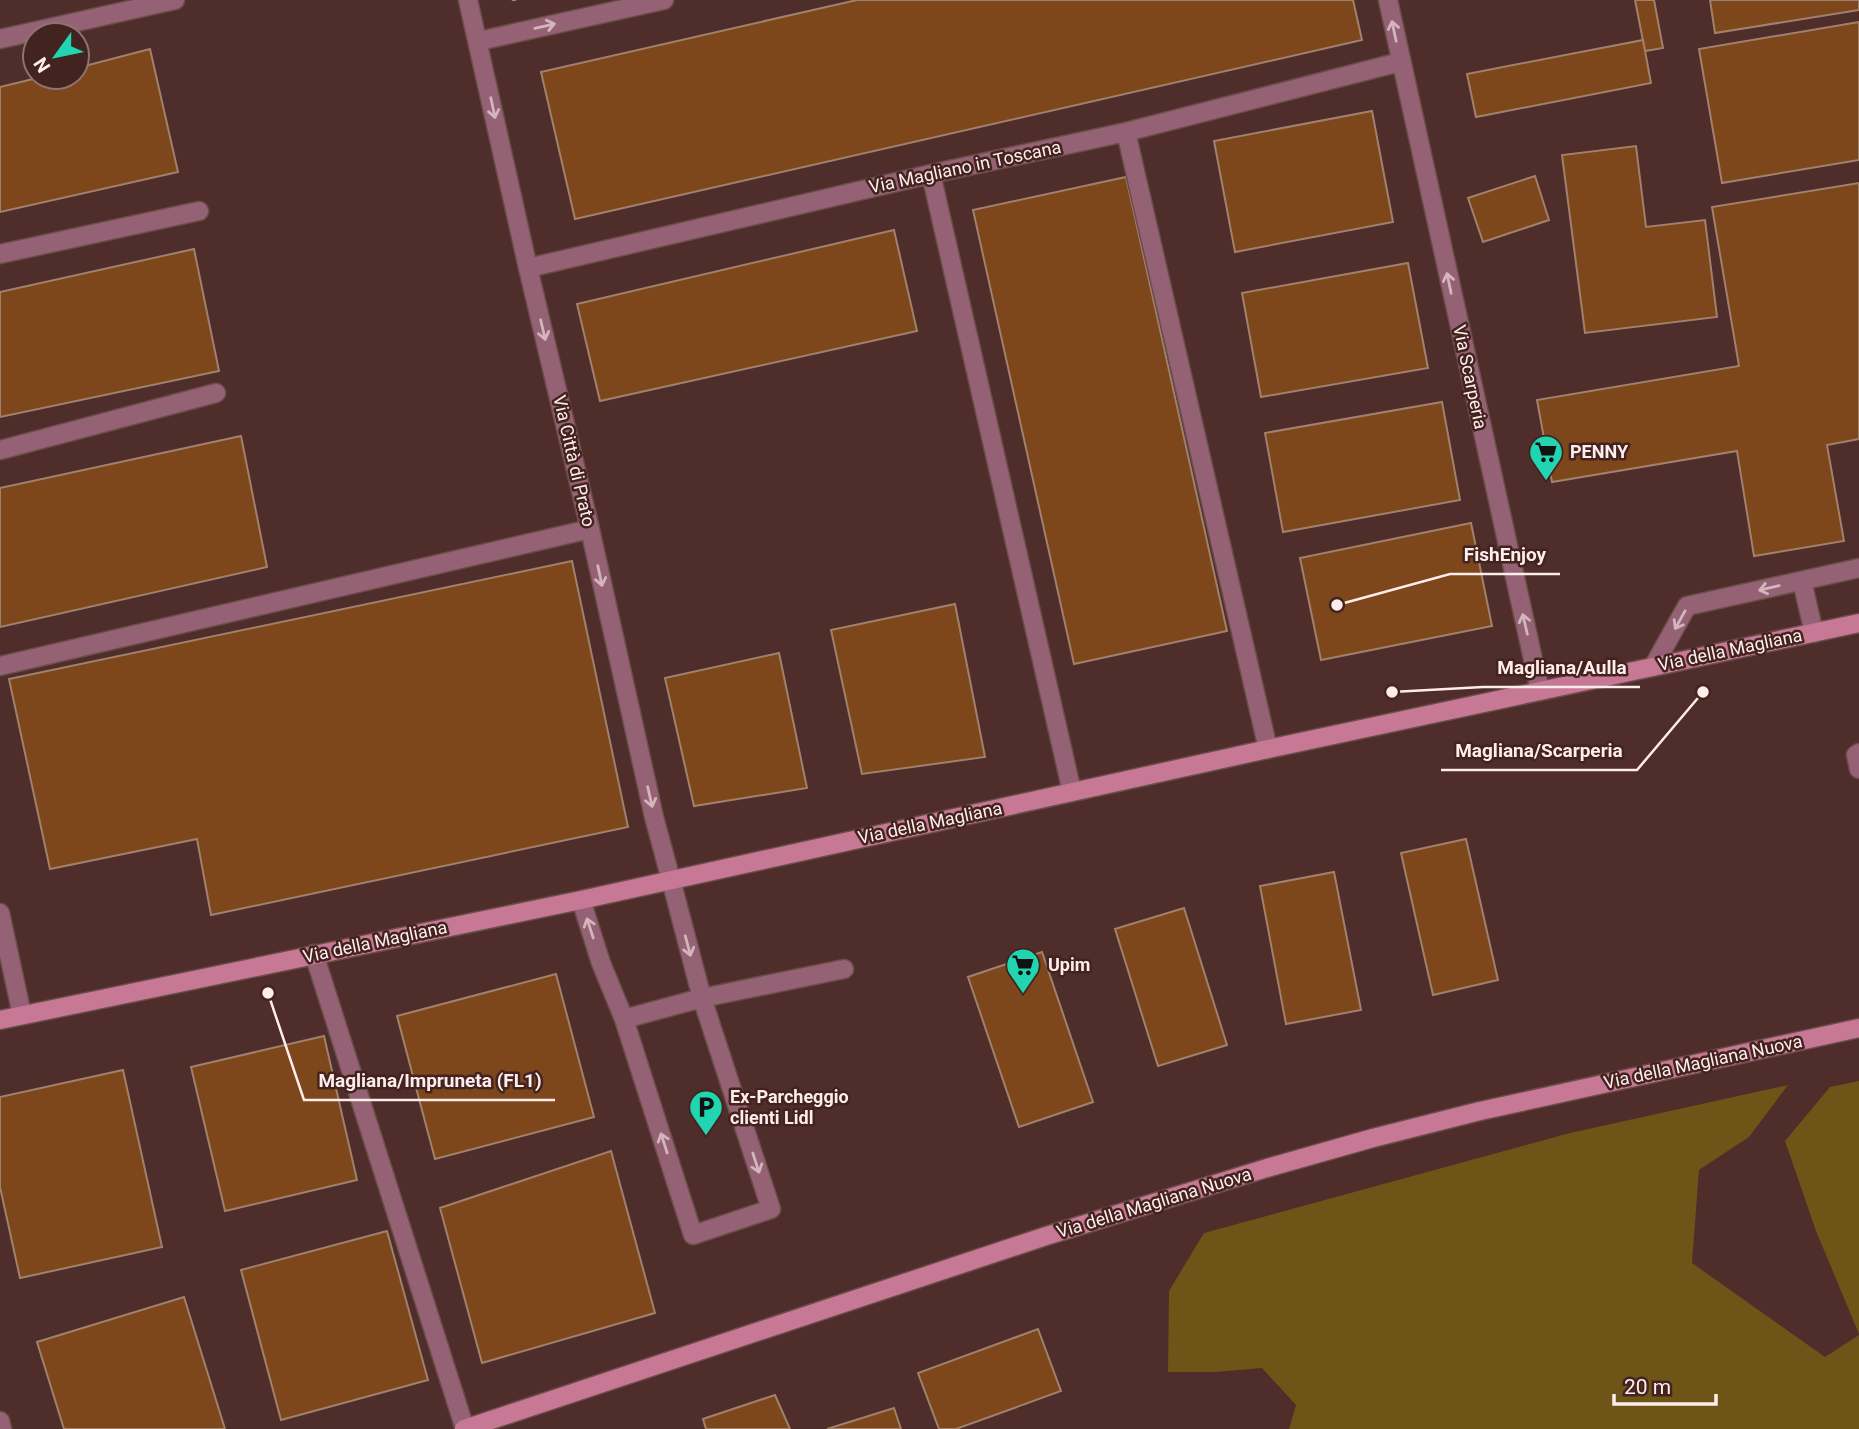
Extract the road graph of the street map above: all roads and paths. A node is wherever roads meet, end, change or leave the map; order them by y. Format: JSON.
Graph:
{"nodes":[{"id":1,"x":175,"y":0,"type":"edge"},
{"id":2,"x":468,"y":0,"type":"edge"},
{"id":3,"x":664,"y":0,"type":"edge"},
{"id":4,"x":1388,"y":0,"type":"edge"},
{"id":5,"x":0,"y":39,"type":"edge"},
{"id":6,"x":479,"y":41,"type":"junction"},
{"id":7,"x":1401,"y":62,"type":"junction"},
{"id":8,"x":1126,"y":132,"type":"junction"},
{"id":9,"x":931,"y":174,"type":"junction"},
{"id":10,"x":199,"y":211,"type":"dead end"},
{"id":11,"x":0,"y":254,"type":"edge"},
{"id":12,"x":528,"y":268,"type":"junction"},
{"id":13,"x":216,"y":393,"type":"dead end"},
{"id":14,"x":0,"y":450,"type":"edge"},
{"id":15,"x":590,"y":529,"type":"junction"},
{"id":16,"x":1859,"y":568,"type":"edge"},
{"id":17,"x":1802,"y":581,"type":"junction"},
{"id":18,"x":1859,"y":623,"type":"edge"},
{"id":19,"x":1814,"y":633,"type":"junction"},
{"id":20,"x":0,"y":666,"type":"edge"},
{"id":21,"x":1653,"y":667,"type":"junction"},
{"id":22,"x":1540,"y":691,"type":"junction"},
{"id":23,"x":1268,"y":749,"type":"junction"},
{"id":24,"x":1859,"y":753,"type":"edge"},
{"id":25,"x":1859,"y":769,"type":"edge"},
{"id":26,"x":1072,"y":792,"type":"junction"},
{"id":27,"x":671,"y":880,"type":"junction"},
{"id":28,"x":581,"y":900,"type":"junction"},
{"id":29,"x":0,"y":913,"type":"edge"},
{"id":30,"x":314,"y":954,"type":"junction"},
{"id":31,"x":844,"y":969,"type":"dead end"},
{"id":32,"x":702,"y":998,"type":"junction"},
{"id":33,"x":22,"y":1015,"type":"junction"},
{"id":34,"x":624,"y":1019,"type":"junction"},
{"id":35,"x":0,"y":1020,"type":"edge"},
{"id":36,"x":1859,"y":1028,"type":"edge"},
{"id":37,"x":0,"y":1421,"type":"edge"},
{"id":38,"x":2,"y":1429,"type":"edge"},
{"id":39,"x":465,"y":1429,"type":"edge"}],
"edges":[{"from":1,"to":5,"type":"street"},
{"from":2,"to":6,"type":"street","name":"Via Città di Prato"},
{"from":6,"to":3,"type":"street","one_way":true},
{"from":7,"to":4,"type":"street","name":"Via Scarperia","one_way":true},
{"from":6,"to":12,"type":"street","name":"Via Città di Prato","one_way":true},
{"from":7,"to":8,"type":"street","name":"Via Magliano in Toscana"},
{"from":22,"to":7,"type":"street","name":"Via Scarperia","one_way":true},
{"from":8,"to":9,"type":"street","name":"Via Magliano in Toscana"},
{"from":8,"to":23,"type":"street"},
{"from":9,"to":12,"type":"street","name":"Via Magliano in Toscana"},
{"from":9,"to":26,"type":"street"},
{"from":10,"to":11,"type":"street"},
{"from":12,"to":15,"type":"street","name":"Via Città di Prato","one_way":true},
{"from":13,"to":14,"type":"street"},
{"from":15,"to":20,"type":"street"},
{"from":15,"to":27,"type":"street","name":"Via Città di Prato","one_way":true},
{"from":16,"to":17,"type":"street"},
{"from":17,"to":19,"type":"street"},
{"from":17,"to":21,"type":"street","one_way":true},
{"from":18,"to":19,"type":"main road","name":"Via della Magliana"},
{"from":19,"to":21,"type":"main road","name":"Via della Magliana"},
{"from":21,"to":22,"type":"main road","name":"Via della Magliana"},
{"from":22,"to":23,"type":"main road","name":"Via della Magliana"},
{"from":23,"to":26,"type":"main road","name":"Via della Magliana"},
{"from":24,"to":25,"type":"street"},
{"from":26,"to":27,"type":"main road","name":"Via della Magliana"},
{"from":27,"to":28,"type":"main road","name":"Via della Magliana"},
{"from":27,"to":32,"type":"street","name":"Via Città di Prato","one_way":true},
{"from":28,"to":30,"type":"main road","name":"Via della Magliana"},
{"from":34,"to":28,"type":"street","one_way":true},
{"from":29,"to":33,"type":"street"},
{"from":30,"to":33,"type":"main road","name":"Via della Magliana"},
{"from":30,"to":39,"type":"street"},
{"from":31,"to":32,"type":"street"},
{"from":32,"to":34,"type":"street"},
{"from":32,"to":34,"type":"street","name":"Via Città di Prato","one_way":true},
{"from":33,"to":35,"type":"main road","name":"Via della Magliana"},
{"from":36,"to":39,"type":"main road","name":"Via della Magliana Nuova"},
{"from":37,"to":38,"type":"street"}]}
